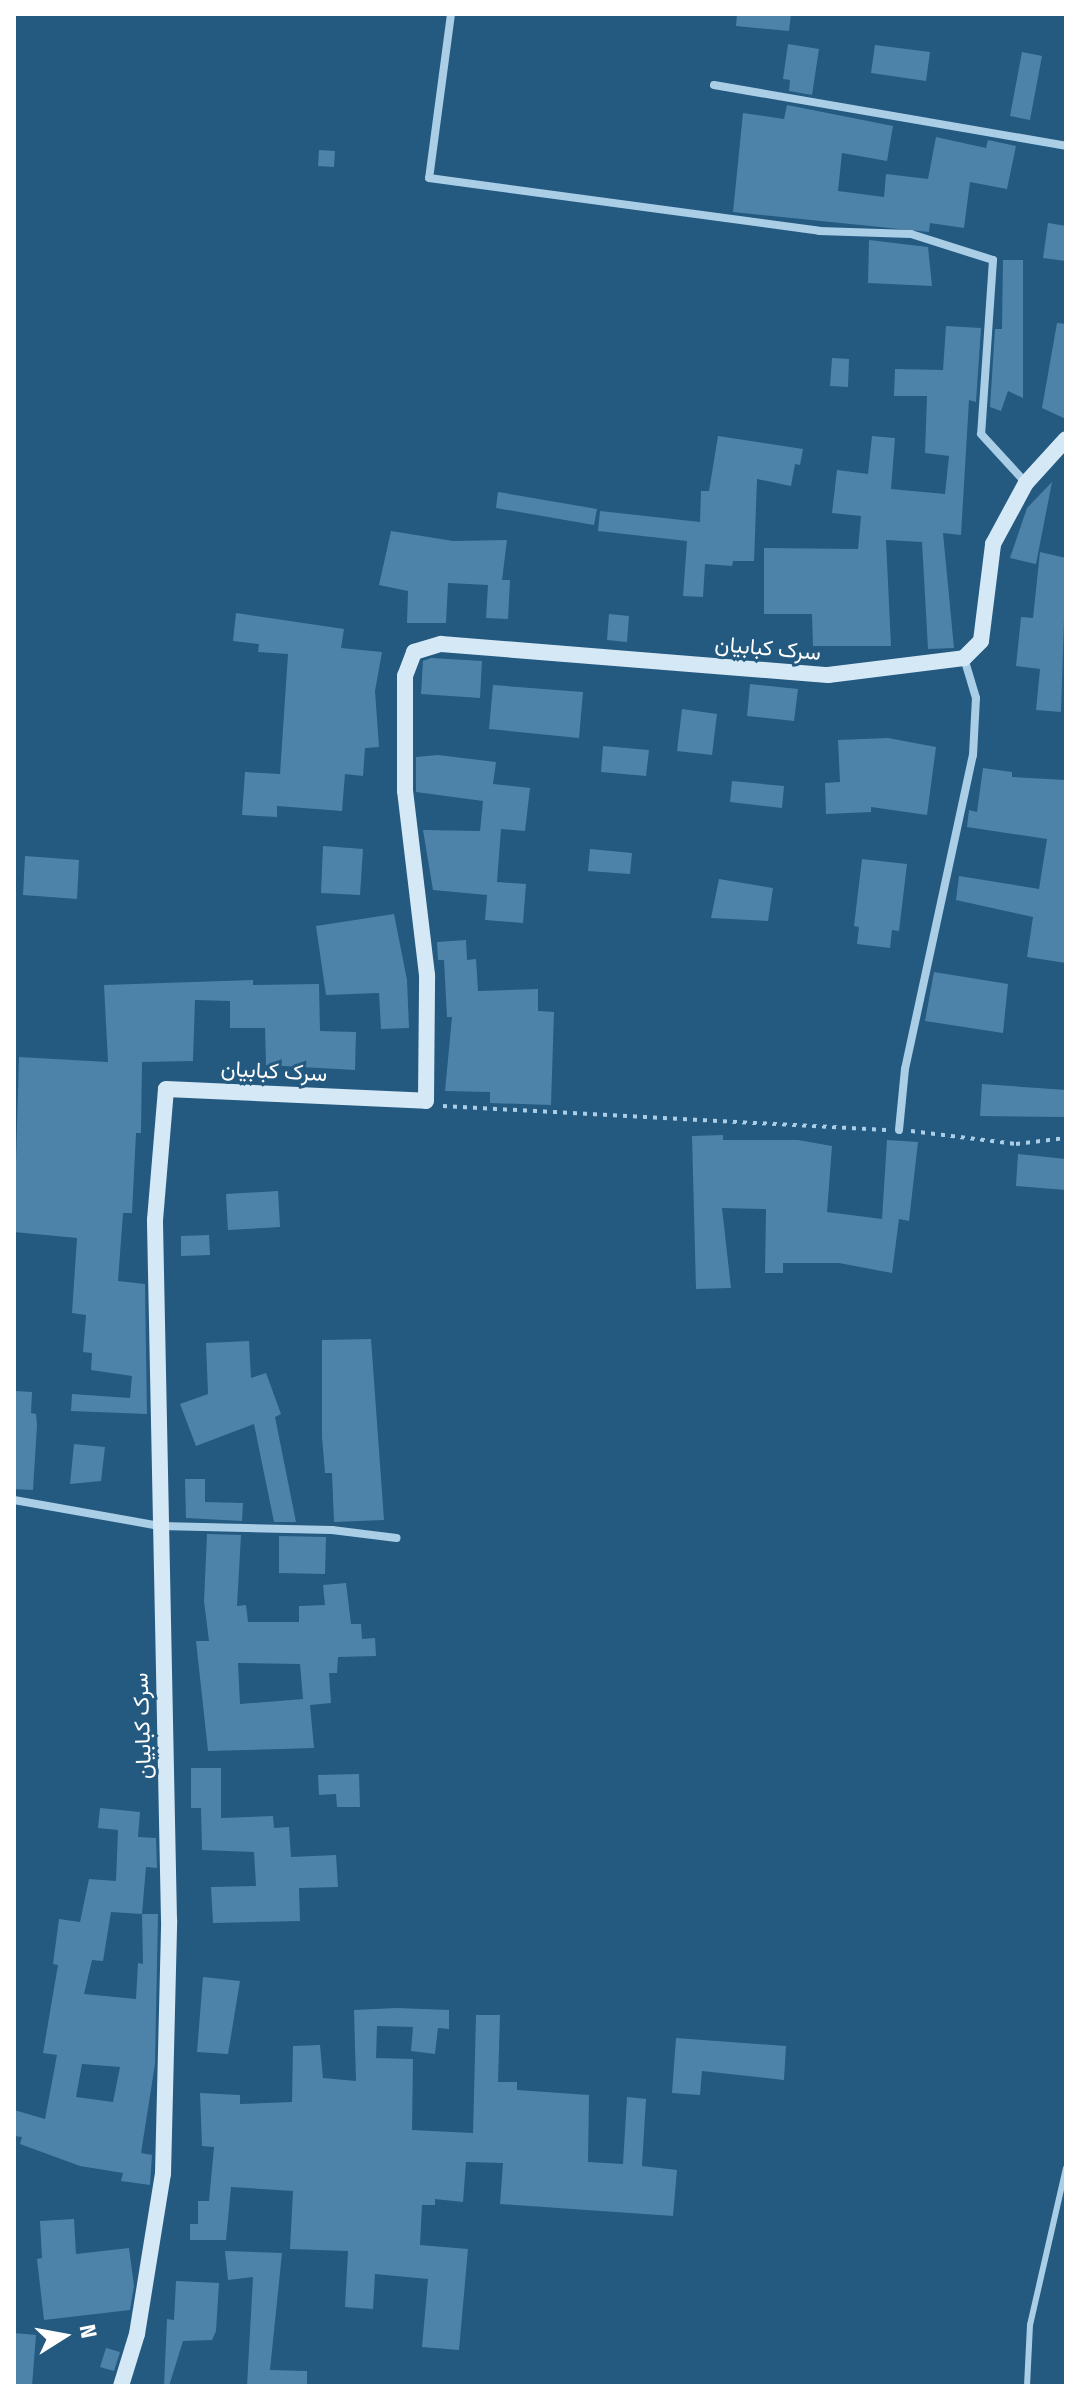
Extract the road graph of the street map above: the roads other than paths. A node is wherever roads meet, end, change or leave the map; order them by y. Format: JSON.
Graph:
{"nodes":[{"id":1,"x":451,"y":14,"type":"edge"},
{"id":2,"x":714,"y":85,"type":"dead end"},
{"id":3,"x":1066,"y":146,"type":"edge"},
{"id":4,"x":1066,"y":439,"type":"edge"},
{"id":5,"x":1026,"y":483,"type":"junction"},
{"id":6,"x":964,"y":658,"type":"junction"},
{"id":7,"x":899,"y":1130,"type":"road end"},
{"id":8,"x":14,"y":1500,"type":"edge"},
{"id":9,"x":160,"y":1526,"type":"junction"},
{"id":10,"x":397,"y":1538,"type":"dead end"},
{"id":11,"x":1066,"y":2168,"type":"edge"},
{"id":12,"x":121,"y":2386,"type":"edge"},
{"id":13,"x":1027,"y":2386,"type":"edge"}],
"edges":[{"from":1,"to":5,"type":"street"},
{"from":2,"to":3,"type":"street"},
{"from":4,"to":5,"type":"street"},
{"from":5,"to":6,"type":"street"},
{"from":6,"to":7,"type":"street"},
{"from":6,"to":9,"type":"street","name":"سرک کبابیان"},
{"from":8,"to":9,"type":"street"},
{"from":9,"to":10,"type":"street"},
{"from":9,"to":12,"type":"street","name":"سرک کبابیان"},
{"from":11,"to":13,"type":"lane"}]}
